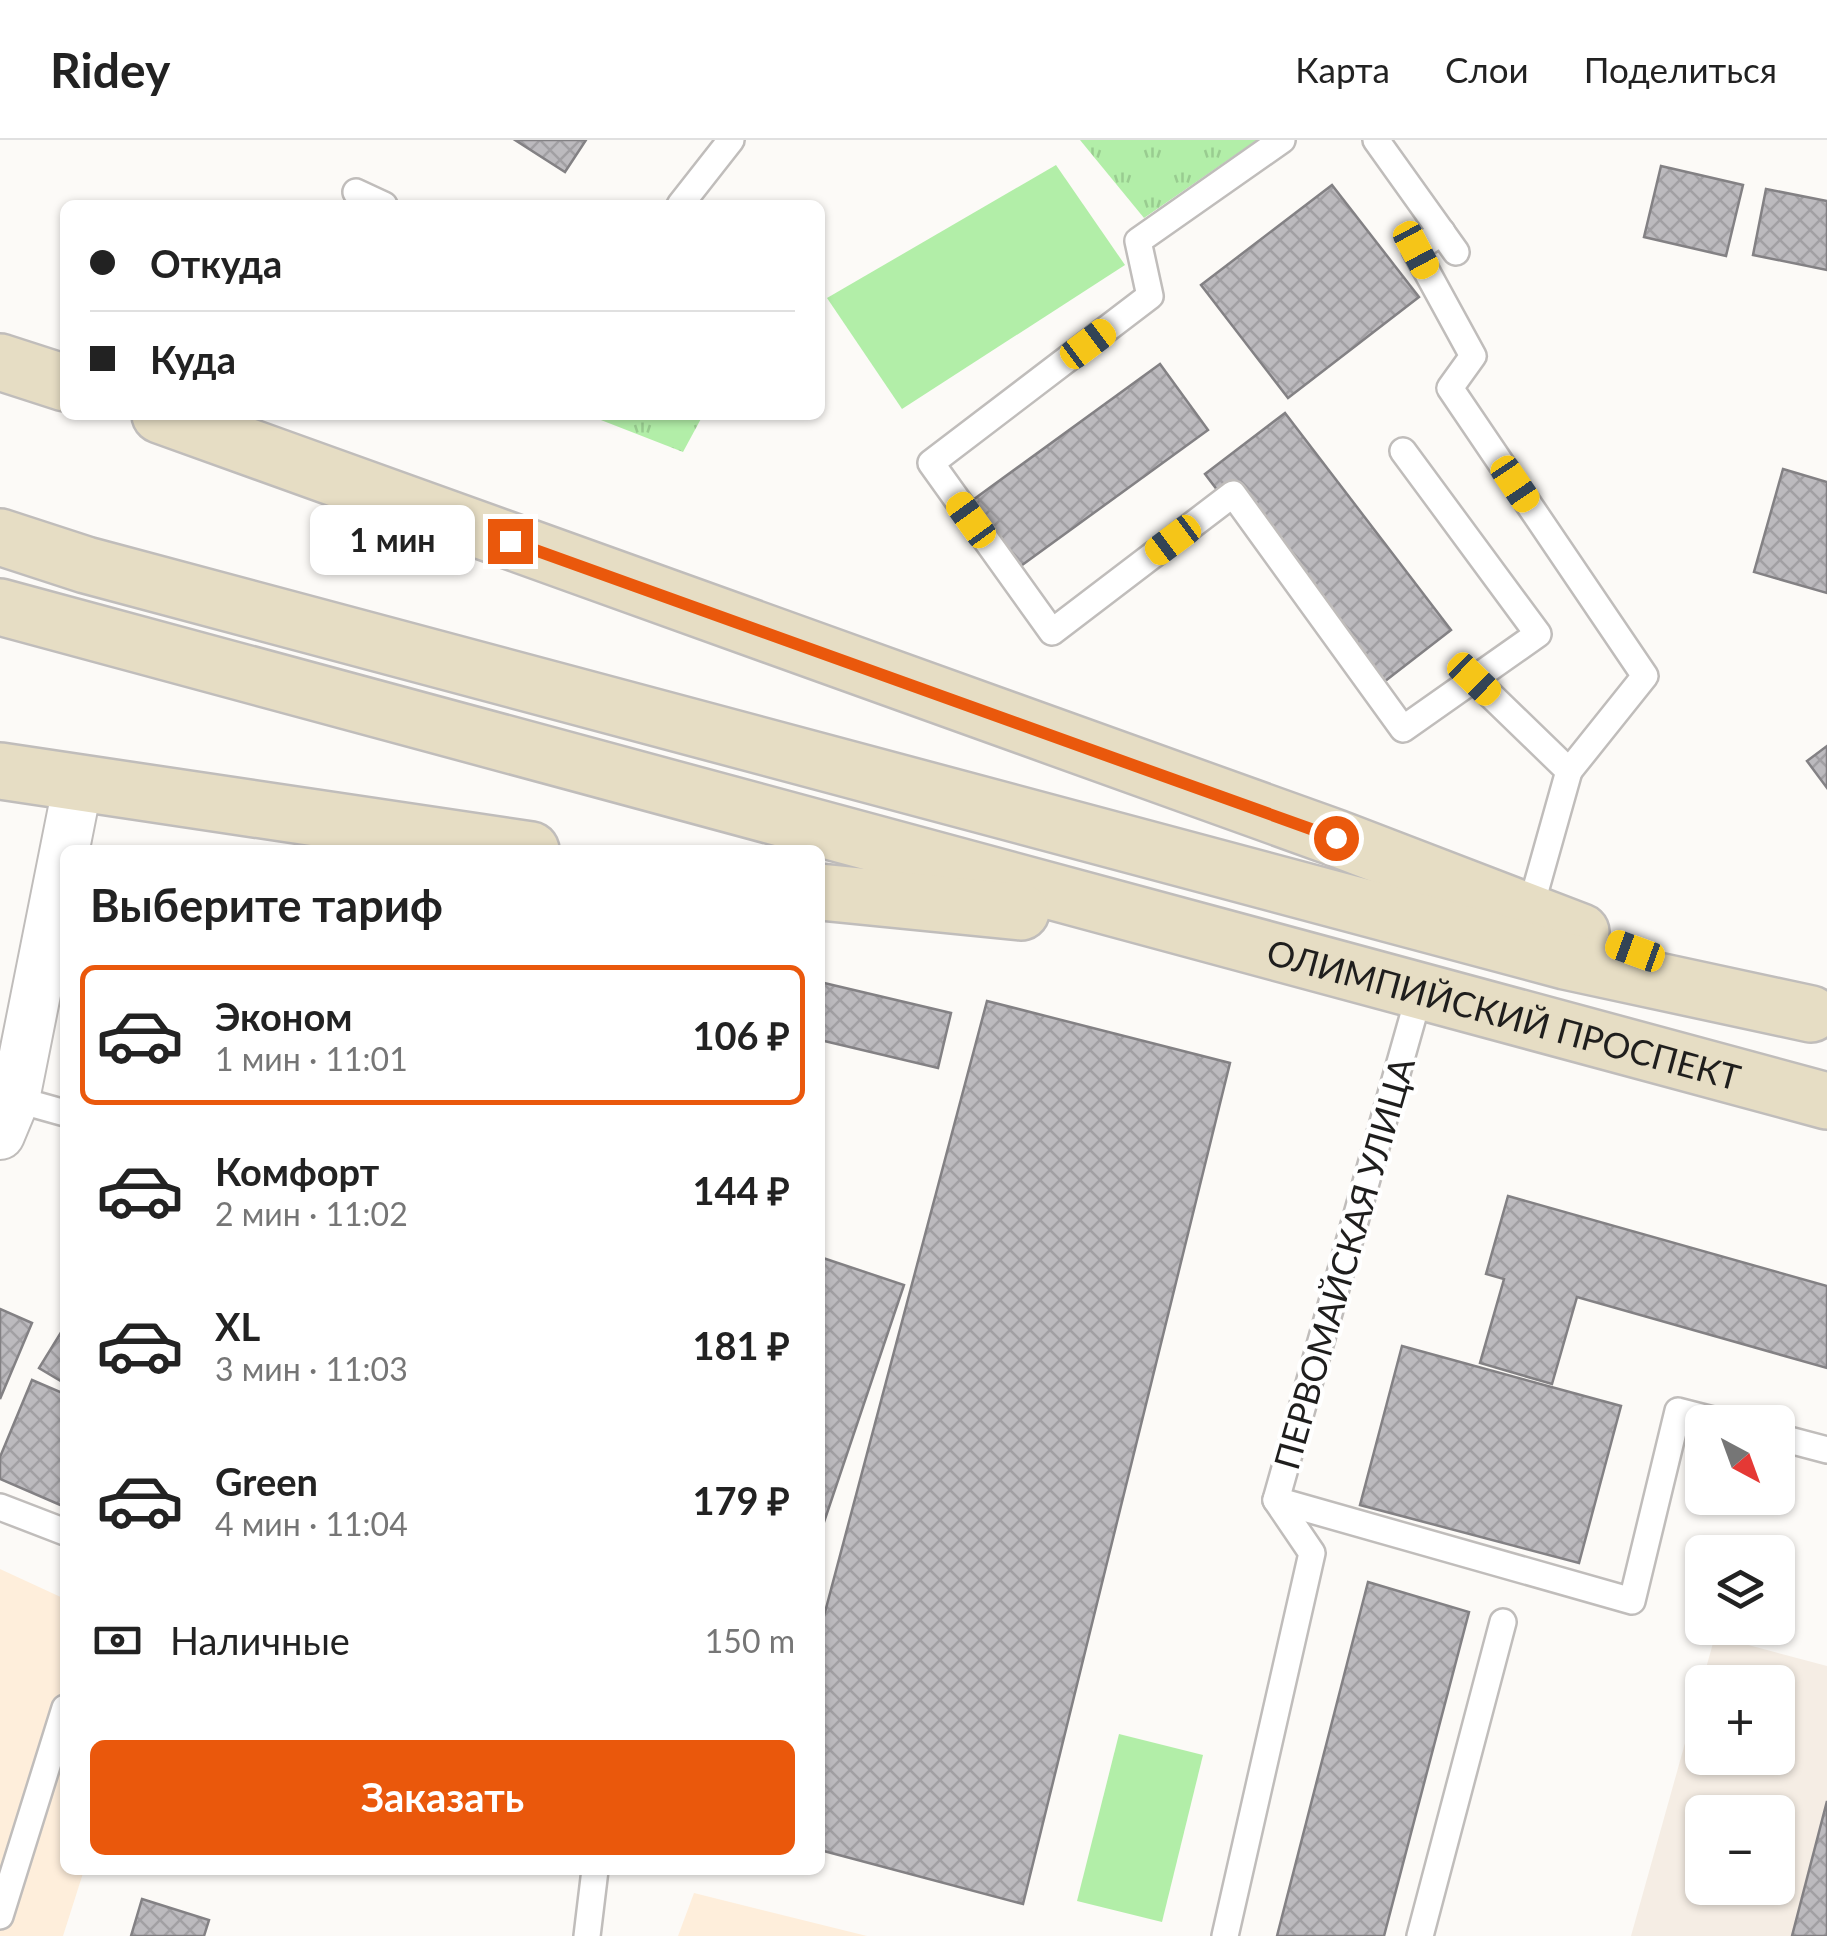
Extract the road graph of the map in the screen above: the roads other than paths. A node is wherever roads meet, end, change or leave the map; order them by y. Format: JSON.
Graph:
{"nodes":[{"id":1,"x":731,"y":140,"type":"edge"},
{"id":2,"x":1282,"y":140,"type":"edge"},
{"id":3,"x":1376,"y":140,"type":"edge"},
{"id":4,"x":356,"y":192,"type":"dead end"},
{"id":5,"x":373,"y":200,"type":"edge"},
{"id":6,"x":684,"y":200,"type":"edge"},
{"id":7,"x":0,"y":362,"type":"edge"},
{"id":8,"x":60,"y":381,"type":"edge"},
{"id":9,"x":174,"y":420,"type":"edge"},
{"id":10,"x":1403,"y":450,"type":"dead end"},
{"id":11,"x":0,"y":538,"type":"edge"},
{"id":12,"x":0,"y":607,"type":"edge"},
{"id":13,"x":1474,"y":679,"type":"junction"},
{"id":14,"x":0,"y":771,"type":"edge"},
{"id":15,"x":1569,"y":771,"type":"junction"},
{"id":16,"x":78,"y":783,"type":"junction"},
{"id":17,"x":65,"y":845,"type":"edge"},
{"id":18,"x":498,"y":845,"type":"edge"},
{"id":19,"x":60,"y":868,"type":"edge"},
{"id":20,"x":825,"y":892,"type":"edge"},
{"id":21,"x":1529,"y":914,"type":"junction"},
{"id":22,"x":1180,"y":927,"type":"junction"},
{"id":23,"x":1420,"y":992,"type":"junction"},
{"id":24,"x":1819,"y":1017,"type":"edge"},
{"id":25,"x":1827,"y":1102,"type":"edge"},
{"id":26,"x":60,"y":1112,"type":"edge"},
{"id":27,"x":7,"y":1117,"type":"edge"},
{"id":28,"x":1685,"y":1413,"type":"edge"},
{"id":29,"x":1795,"y":1442,"type":"edge"},
{"id":30,"x":1827,"y":1450,"type":"edge"},
{"id":31,"x":1276,"y":1500,"type":"junction"},
{"id":32,"x":0,"y":1507,"type":"edge"},
{"id":33,"x":60,"y":1530,"type":"edge"},
{"id":34,"x":1503,"y":1622,"type":"dead end"},
{"id":35,"x":60,"y":1724,"type":"edge"},
{"id":36,"x":594,"y":1875,"type":"edge"},
{"id":37,"x":0,"y":1916,"type":"edge"},
{"id":38,"x":587,"y":1936,"type":"edge"},
{"id":39,"x":1225,"y":1936,"type":"edge"},
{"id":40,"x":1420,"y":1936,"type":"edge"}],
"edges":[{"from":1,"to":6,"type":"lane"},
{"from":2,"to":13,"type":"lane"},
{"from":3,"to":15,"type":"lane"},
{"from":4,"to":5,"type":"lane"},
{"from":7,"to":8,"type":"main road"},
{"from":9,"to":21,"type":"main road"},
{"from":10,"to":13,"type":"lane"},
{"from":11,"to":24,"type":"main road"},
{"from":12,"to":22,"type":"main road"},
{"from":13,"to":15,"type":"lane"},
{"from":14,"to":16,"type":"main road"},
{"from":15,"to":21,"type":"lane"},
{"from":16,"to":17,"type":"street"},
{"from":16,"to":18,"type":"main road"},
{"from":19,"to":27,"type":"street"},
{"from":20,"to":22,"type":"main road"},
{"from":21,"to":24,"type":"main road"},
{"from":22,"to":23,"type":"main road","name":"ОЛИМПИЙСКИЙ ПРОСПЕКТ"},
{"from":23,"to":25,"type":"main road","name":"ОЛИМПИЙСКИЙ ПРОСПЕКТ"},
{"from":23,"to":31,"type":"lane","name":"ПЕРВОМАЙСКАЯ УЛИЦА"},
{"from":26,"to":27,"type":"lane"},
{"from":28,"to":31,"type":"lane"},
{"from":29,"to":30,"type":"lane"},
{"from":31,"to":39,"type":"lane","name":"ПЕРВОМАЙСКАЯ УЛИЦА"},
{"from":32,"to":33,"type":"lane"},
{"from":34,"to":40,"type":"lane"},
{"from":35,"to":37,"type":"lane"},
{"from":36,"to":38,"type":"lane"}]}
